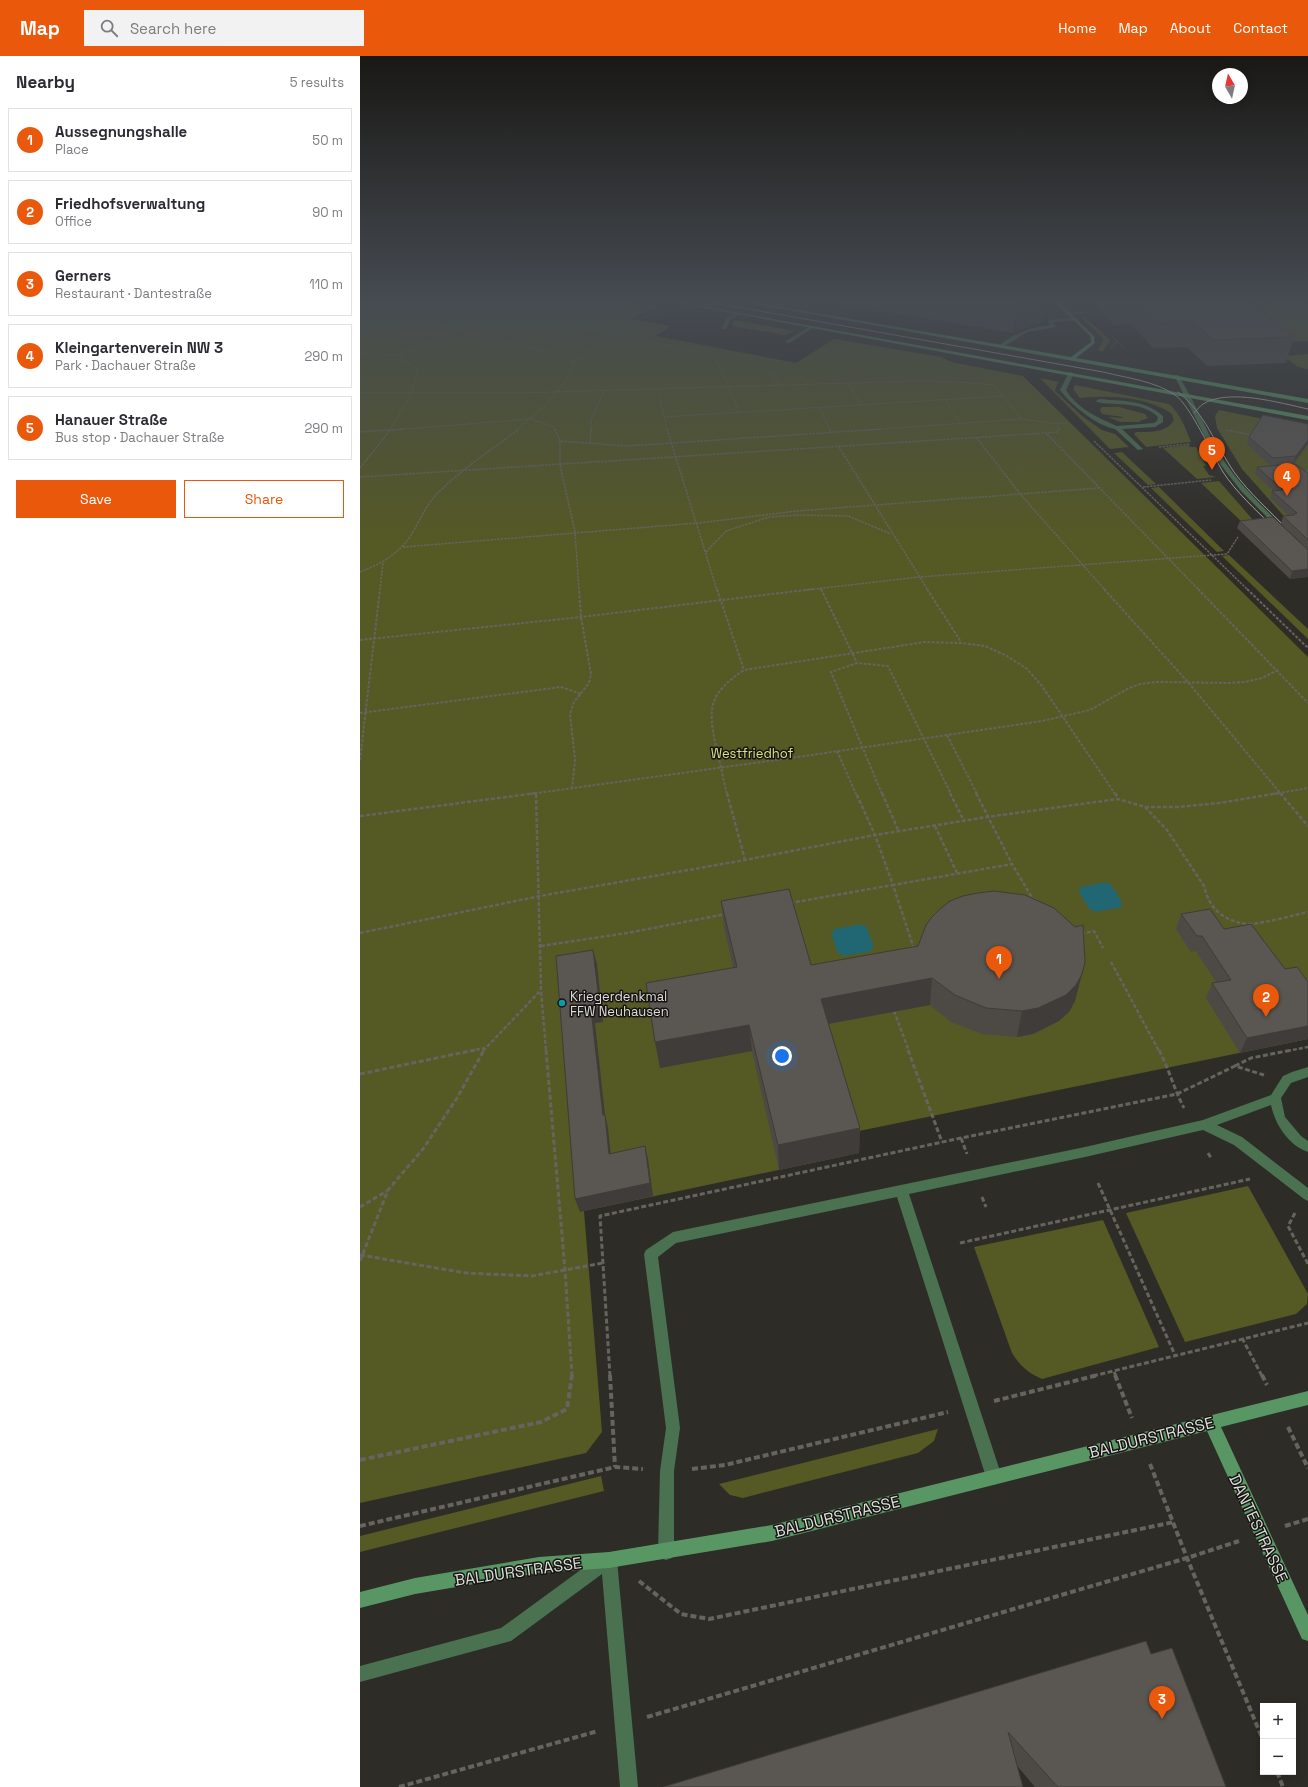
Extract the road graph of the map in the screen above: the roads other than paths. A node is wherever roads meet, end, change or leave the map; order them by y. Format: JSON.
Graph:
{"nodes":[{"id":1,"x":1065,"y":383,"type":"edge"},
{"id":2,"x":1119,"y":383,"type":"edge"},
{"id":3,"x":1180,"y":383,"type":"edge"},
{"id":4,"x":1212,"y":383,"type":"edge"},
{"id":5,"x":1188,"y":395,"type":"junction"},
{"id":6,"x":1099,"y":401,"type":"dead end"},
{"id":7,"x":1308,"y":401,"type":"edge"},
{"id":8,"x":1308,"y":418,"type":"edge"},
{"id":9,"x":1117,"y":428,"type":"junction"},
{"id":10,"x":1140,"y":449,"type":"dead end"},
{"id":11,"x":1284,"y":532,"type":"edge"},
{"id":12,"x":1308,"y":1072,"type":"edge"},
{"id":13,"x":1274,"y":1098,"type":"junction"},
{"id":14,"x":1199,"y":1126,"type":"junction"},
{"id":15,"x":1308,"y":1147,"type":"edge"},
{"id":16,"x":901,"y":1190,"type":"junction"},
{"id":17,"x":1308,"y":1195,"type":"edge"},
{"id":18,"x":1308,"y":1398,"type":"edge"},
{"id":19,"x":1211,"y":1422,"type":"junction"},
{"id":20,"x":994,"y":1477,"type":"junction"},
{"id":21,"x":666,"y":1552,"type":"junction"},
{"id":22,"x":609,"y":1560,"type":"junction"},
{"id":23,"x":360,"y":1600,"type":"edge"},
{"id":24,"x":1308,"y":1633,"type":"edge"},
{"id":25,"x":360,"y":1674,"type":"edge"},
{"id":26,"x":630,"y":1787,"type":"edge"}],
"edges":[{"from":1,"to":9,"type":"street"},
{"from":2,"to":5,"type":"main road"},
{"from":3,"to":5,"type":"street"},
{"from":4,"to":7,"type":"main road"},
{"from":5,"to":8,"type":"main road"},
{"from":5,"to":11,"type":"street"},
{"from":6,"to":9,"type":"street"},
{"from":9,"to":10,"type":"street"},
{"from":12,"to":13,"type":"street"},
{"from":13,"to":14,"type":"street"},
{"from":13,"to":15,"type":"street"},
{"from":14,"to":16,"type":"street"},
{"from":14,"to":17,"type":"street"},
{"from":16,"to":20,"type":"street"},
{"from":16,"to":21,"type":"street"},
{"from":18,"to":19,"type":"main road","name":"BALDURSTRASSE"},
{"from":19,"to":20,"type":"main road","name":"BALDURSTRASSE"},
{"from":19,"to":24,"type":"main road","name":"DANTESTRASSE"},
{"from":20,"to":21,"type":"main road","name":"BALDURSTRASSE"},
{"from":21,"to":22,"type":"main road","name":"BALDURSTRASSE"},
{"from":22,"to":23,"type":"main road","name":"BALDURSTRASSE"},
{"from":22,"to":25,"type":"street"},
{"from":22,"to":26,"type":"street"}]}
